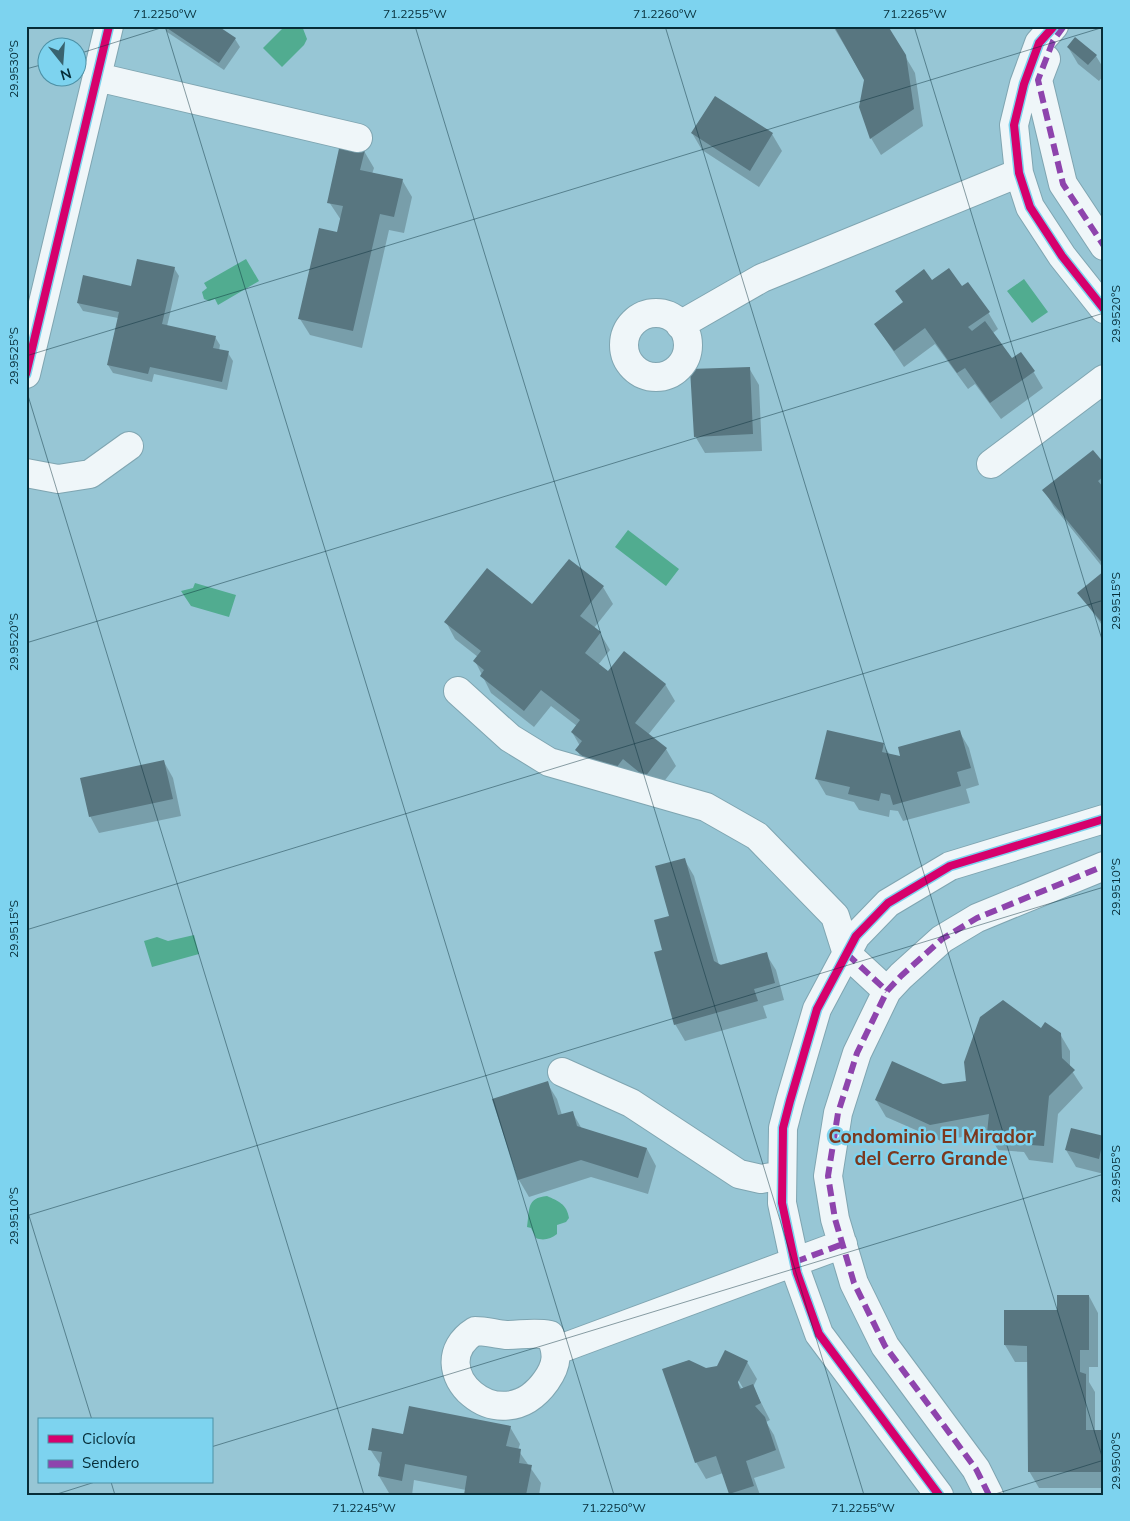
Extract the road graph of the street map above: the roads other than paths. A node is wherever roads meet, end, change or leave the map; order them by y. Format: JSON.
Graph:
{"nodes":[{"id":1,"x":109,"y":26,"type":"edge"},
{"id":2,"x":1054,"y":26,"type":"edge"},
{"id":3,"x":1064,"y":26,"type":"edge"},
{"id":4,"x":97,"y":77,"type":"junction"},
{"id":5,"x":358,"y":138,"type":"dead end"},
{"id":6,"x":1020,"y":173,"type":"junction"},
{"id":7,"x":1104,"y":246,"type":"edge"},
{"id":8,"x":1104,"y":310,"type":"edge"},
{"id":9,"x":680,"y":325,"type":"dead end"},
{"id":10,"x":26,"y":374,"type":"edge"},
{"id":11,"x":1104,"y":379,"type":"edge"},
{"id":12,"x":129,"y":446,"type":"dead end"},
{"id":13,"x":991,"y":464,"type":"dead end"},
{"id":14,"x":26,"y":473,"type":"edge"},
{"id":15,"x":458,"y":691,"type":"dead end"},
{"id":16,"x":1104,"y":819,"type":"edge"},
{"id":17,"x":1104,"y":866,"type":"edge"},
{"id":18,"x":847,"y":954,"type":"junction"},
{"id":19,"x":887,"y":990,"type":"junction"},
{"id":20,"x":562,"y":1072,"type":"dead end"},
{"id":21,"x":782,"y":1175,"type":"junction"},
{"id":22,"x":843,"y":1244,"type":"junction"},
{"id":23,"x":795,"y":1262,"type":"junction"},
{"id":24,"x":557,"y":1350,"type":"dead end"},
{"id":25,"x":939,"y":1495,"type":"edge"},
{"id":26,"x":989,"y":1495,"type":"edge"}],
"edges":[{"from":1,"to":4,"type":"street"},
{"from":2,"to":6,"type":"street"},
{"from":3,"to":7,"type":"street"},
{"from":4,"to":5,"type":"street"},
{"from":4,"to":10,"type":"street"},
{"from":6,"to":8,"type":"street"},
{"from":6,"to":9,"type":"street"},
{"from":11,"to":13,"type":"street"},
{"from":12,"to":14,"type":"street"},
{"from":15,"to":18,"type":"street"},
{"from":16,"to":18,"type":"street"},
{"from":17,"to":19,"type":"street"},
{"from":18,"to":19,"type":"street"},
{"from":18,"to":21,"type":"street"},
{"from":19,"to":22,"type":"street"},
{"from":20,"to":21,"type":"street"},
{"from":21,"to":23,"type":"street"},
{"from":22,"to":23,"type":"street"},
{"from":22,"to":26,"type":"street"},
{"from":23,"to":24,"type":"street"},
{"from":23,"to":25,"type":"street"}]}
